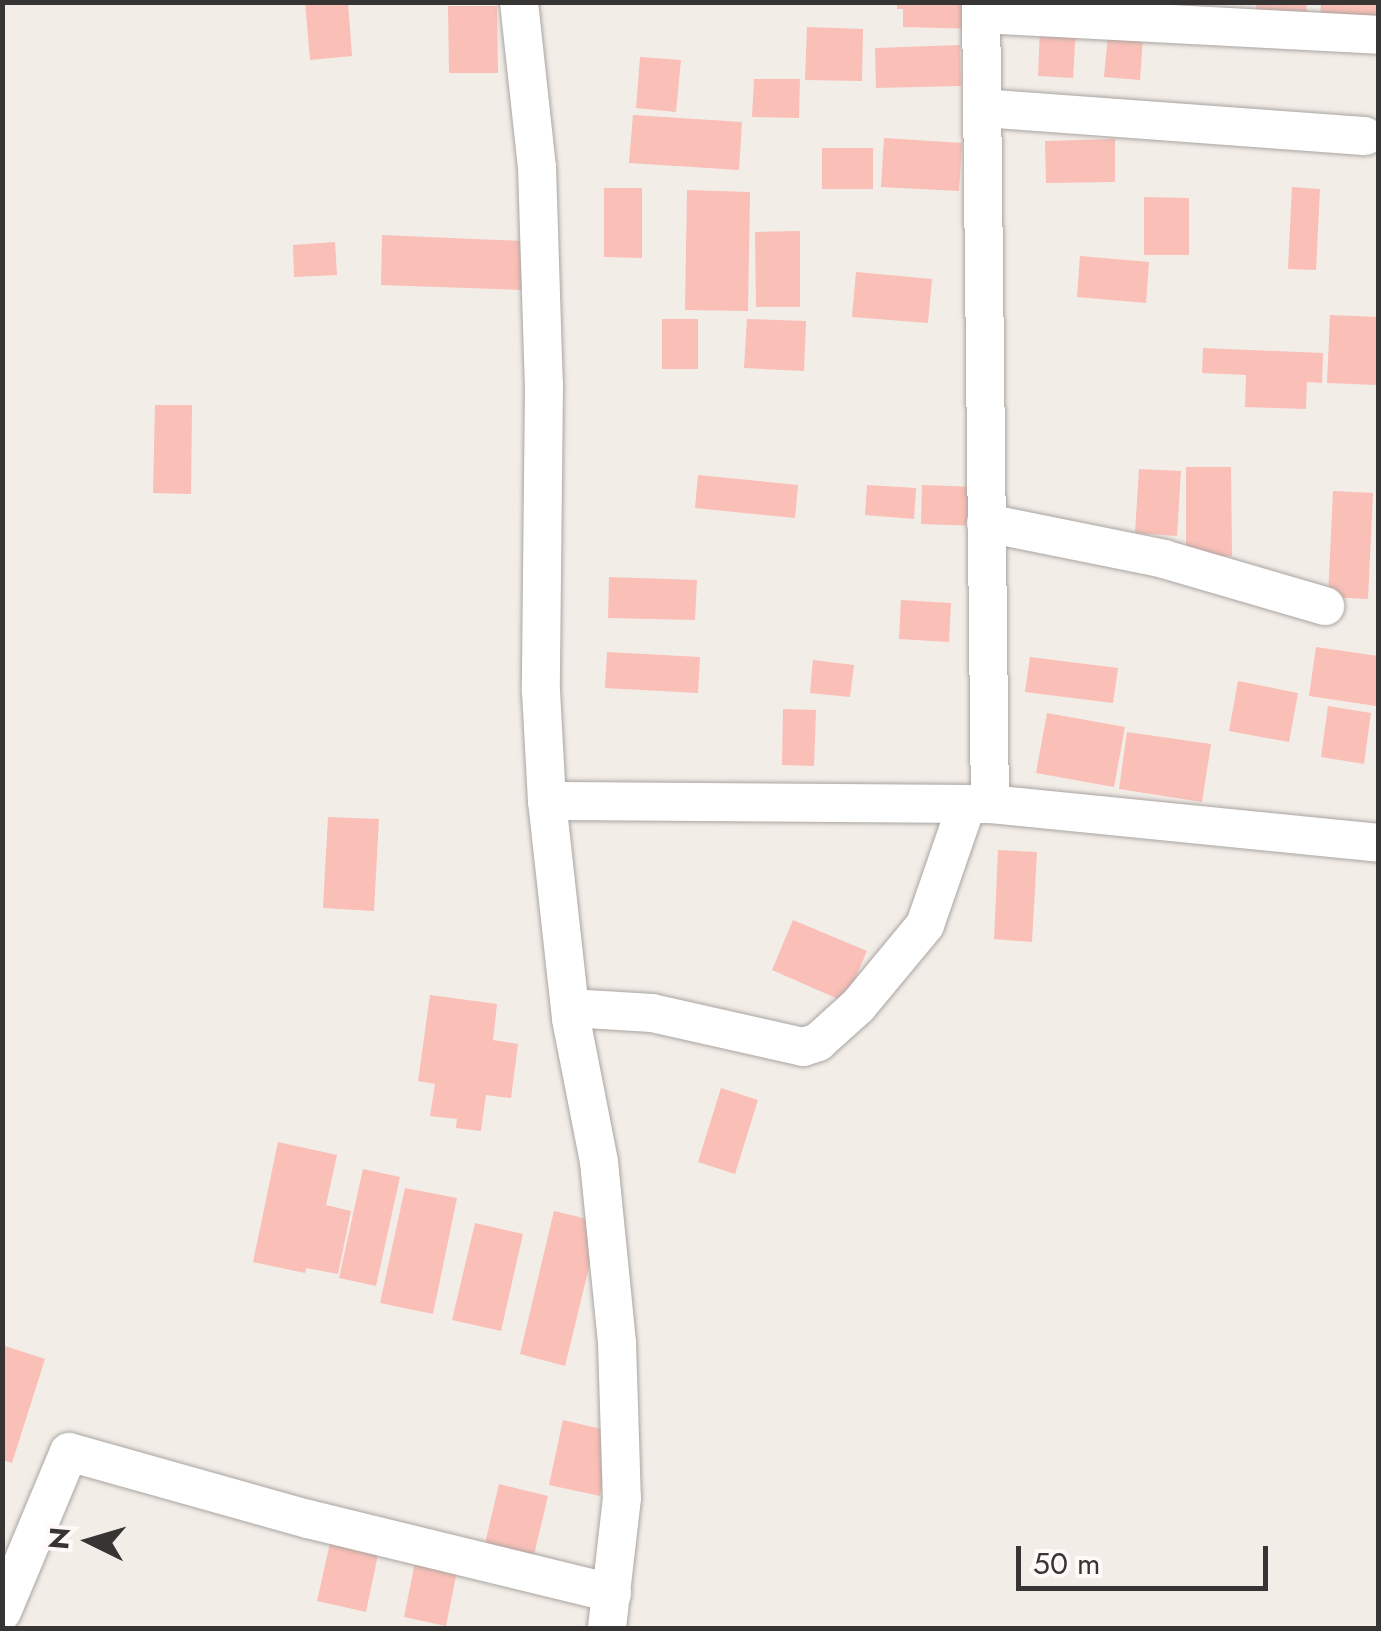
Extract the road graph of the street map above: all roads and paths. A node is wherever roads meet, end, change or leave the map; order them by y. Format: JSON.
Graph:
{"nodes":[{"id":1,"x":518,"y":2,"type":"edge"},
{"id":2,"x":981,"y":8,"type":"edge"},
{"id":3,"x":1378,"y":35,"type":"edge"},
{"id":4,"x":982,"y":108,"type":"junction"},
{"id":5,"x":1366,"y":136,"type":"dead end"},
{"id":6,"x":986,"y":522,"type":"junction"},
{"id":7,"x":1325,"y":606,"type":"dead end"},
{"id":8,"x":547,"y":800,"type":"junction"},
{"id":9,"x":978,"y":804,"type":"junction"},
{"id":10,"x":1378,"y":843,"type":"edge"},
{"id":11,"x":570,"y":1008,"type":"junction"},
{"id":12,"x":610,"y":1610,"type":"edge"},
{"id":13,"x":2,"y":1612,"type":"edge"}],
"edges":[{"from":1,"to":8,"type":"street"},
{"from":2,"to":3,"type":"street"},
{"from":2,"to":4,"type":"street"},
{"from":4,"to":5,"type":"street"},
{"from":4,"to":6,"type":"street"},
{"from":6,"to":7,"type":"street"},
{"from":6,"to":9,"type":"street"},
{"from":8,"to":9,"type":"street"},
{"from":8,"to":11,"type":"street"},
{"from":9,"to":10,"type":"street"},
{"from":9,"to":11,"type":"street"},
{"from":11,"to":12,"type":"street"},
{"from":12,"to":13,"type":"street"}]}
